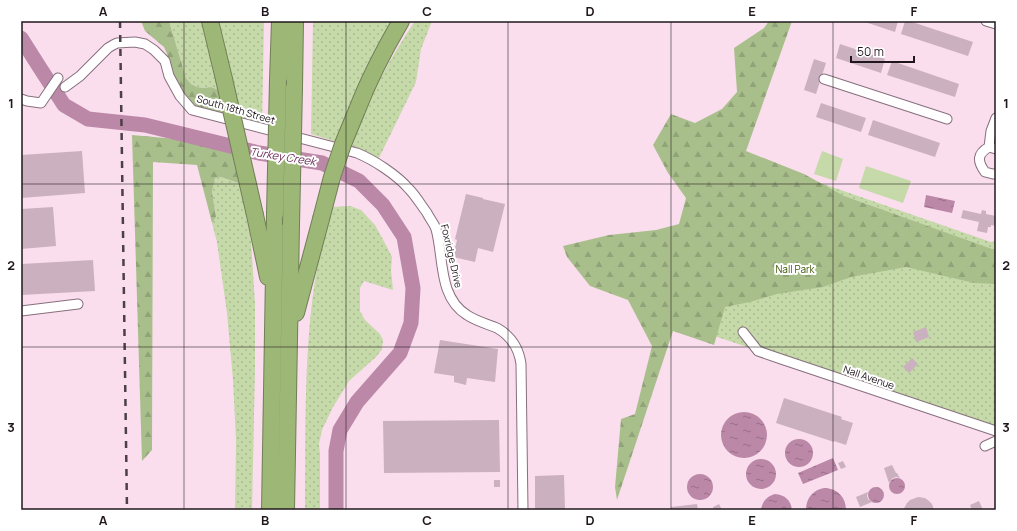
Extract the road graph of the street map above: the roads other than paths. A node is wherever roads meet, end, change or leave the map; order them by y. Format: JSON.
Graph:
{"nodes":[{"id":1,"x":210,"y":21,"type":"edge"},
{"id":2,"x":280,"y":21,"type":"edge"},
{"id":3,"x":295,"y":21,"type":"edge"},
{"id":4,"x":401,"y":21,"type":"edge"},
{"id":5,"x":986,"y":21,"type":"edge"},
{"id":6,"x":996,"y":24,"type":"edge"},
{"id":7,"x":58,"y":78,"type":"dead end"},
{"id":8,"x":824,"y":79,"type":"dead end"},
{"id":9,"x":65,"y":87,"type":"dead end"},
{"id":10,"x":21,"y":99,"type":"edge"},
{"id":11,"x":996,"y":118,"type":"edge"},
{"id":12,"x":947,"y":119,"type":"dead end"},
{"id":13,"x":284,"y":135,"type":"joint"},
{"id":14,"x":993,"y":148,"type":"edge"},
{"id":15,"x":996,"y":174,"type":"edge"},
{"id":16,"x":78,"y":304,"type":"dead end"},
{"id":17,"x":274,"y":306,"type":"junction"},
{"id":18,"x":21,"y":311,"type":"edge"},
{"id":19,"x":742,"y":332,"type":"dead end"},
{"id":20,"x":289,"y":338,"type":"junction"},
{"id":21,"x":996,"y":431,"type":"edge"},
{"id":22,"x":996,"y":441,"type":"edge"},
{"id":23,"x":984,"y":446,"type":"dead end"},
{"id":24,"x":270,"y":510,"type":"edge"},
{"id":25,"x":286,"y":510,"type":"edge"},
{"id":26,"x":523,"y":510,"type":"edge"}],
"edges":[{"from":1,"to":17,"type":"highway","bridge":true},
{"from":2,"to":17,"type":"highway","bridge":true},
{"from":3,"to":20,"type":"highway","bridge":true},
{"from":4,"to":20,"type":"highway","bridge":true},
{"from":5,"to":6,"type":"street"},
{"from":7,"to":10,"type":"street"},
{"from":8,"to":12,"type":"street"},
{"from":9,"to":13,"type":"street","name":"South 18th Street"},
{"from":11,"to":14,"type":"street"},
{"from":13,"to":26,"type":"street","name":"Foxridge Drive"},
{"from":14,"to":15,"type":"street"},
{"from":16,"to":18,"type":"street"},
{"from":17,"to":24,"type":"highway"},
{"from":19,"to":21,"type":"street","name":"Nall Avenue"},
{"from":20,"to":25,"type":"highway"},
{"from":22,"to":23,"type":"street"}]}
